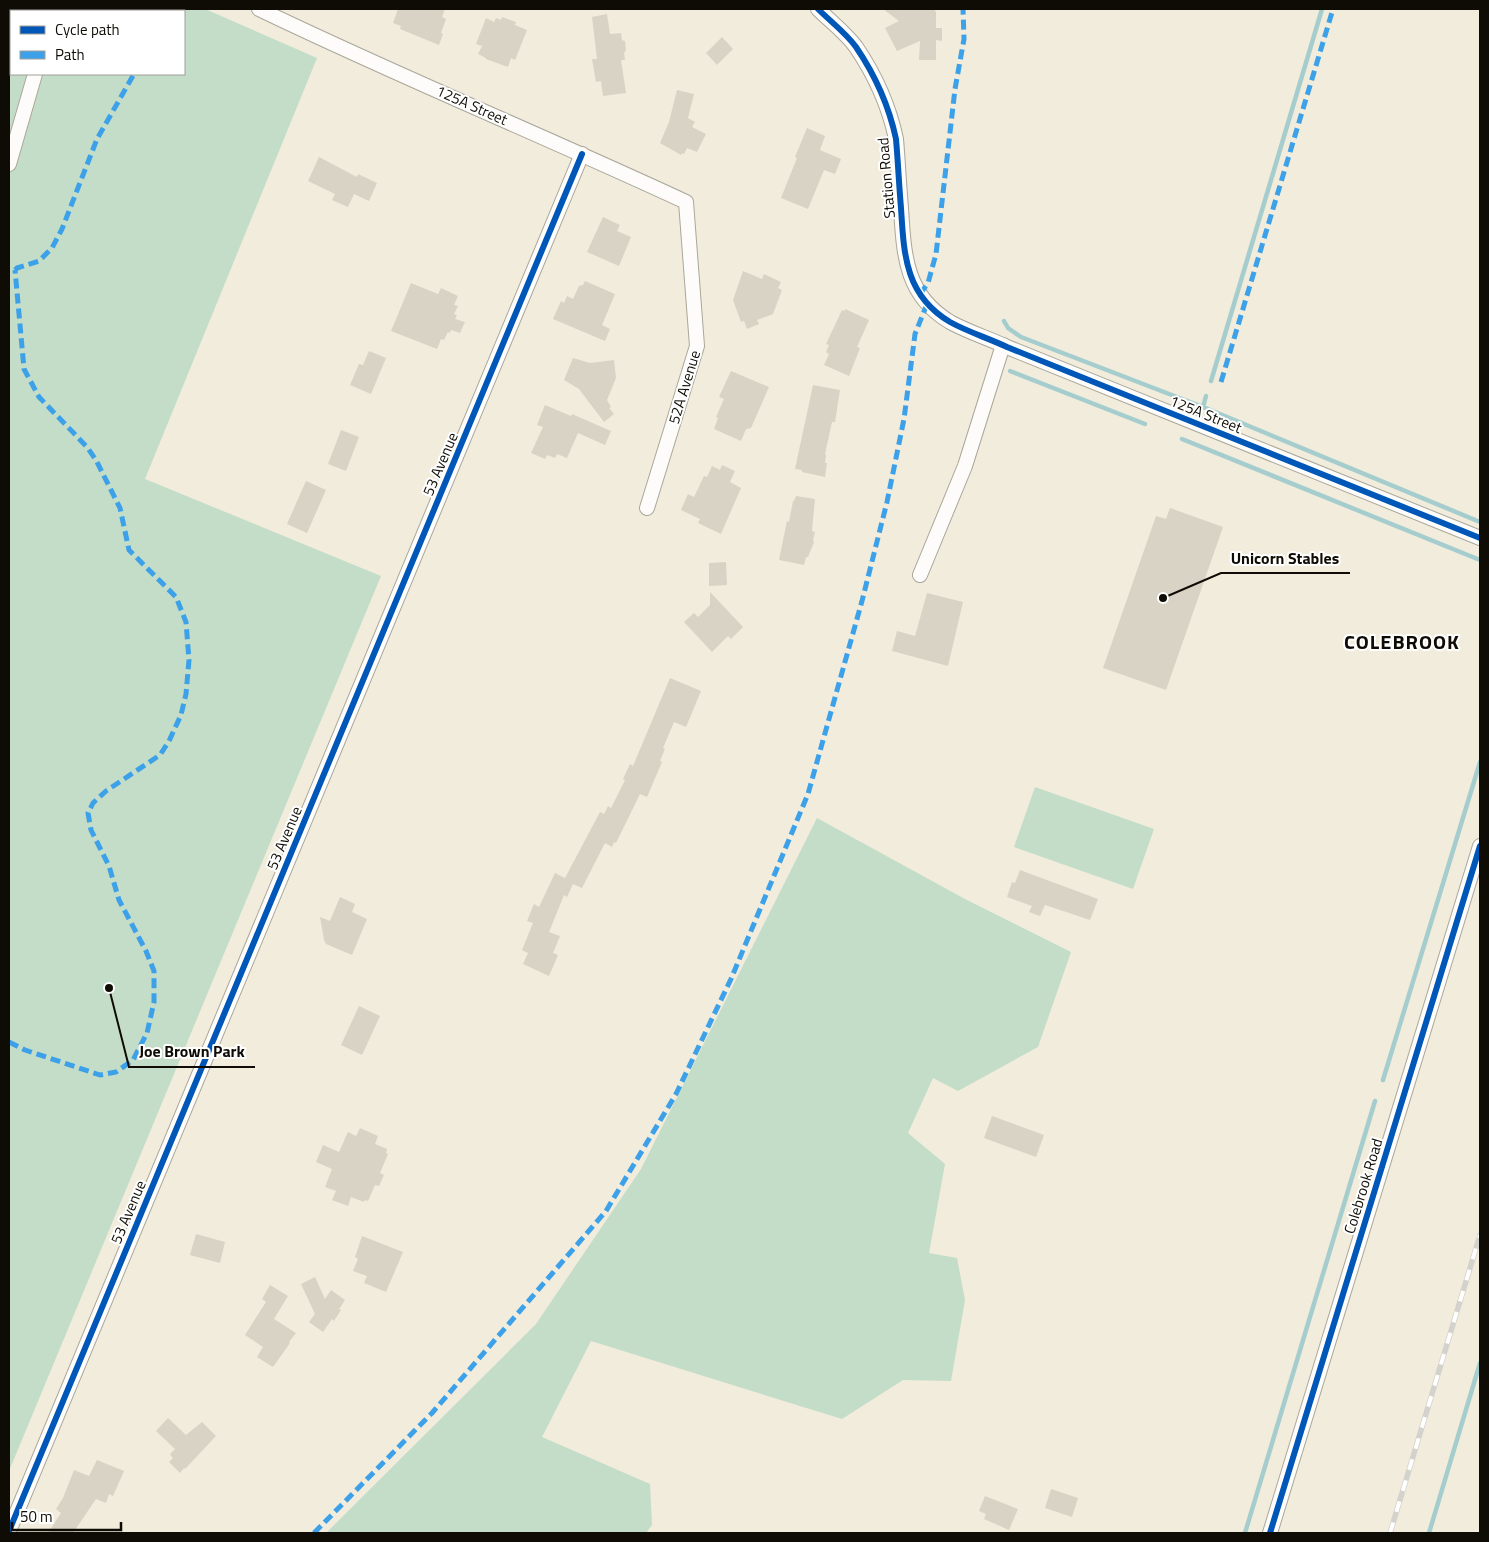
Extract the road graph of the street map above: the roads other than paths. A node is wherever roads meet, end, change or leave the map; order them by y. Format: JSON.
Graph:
{"nodes":[{"id":1,"x":259,"y":9,"type":"edge"},
{"id":2,"x":818,"y":9,"type":"edge"},
{"id":3,"x":35,"y":75,"type":"edge"},
{"id":4,"x":582,"y":154,"type":"junction"},
{"id":5,"x":9,"y":164,"type":"edge"},
{"id":6,"x":686,"y":202,"type":"joint"},
{"id":7,"x":927,"y":304,"type":"joint"},
{"id":8,"x":1003,"y":345,"type":"junction"},
{"id":9,"x":647,"y":508,"type":"dead end"},
{"id":10,"x":1480,"y":538,"type":"edge"},
{"id":11,"x":920,"y":574,"type":"dead end"},
{"id":12,"x":1480,"y":846,"type":"edge"},
{"id":13,"x":9,"y":1532,"type":"edge"},
{"id":14,"x":1270,"y":1533,"type":"edge"}],
"edges":[{"from":1,"to":4,"type":"street","name":"125A Street"},
{"from":2,"to":7,"type":"street","name":"Station Road"},
{"from":3,"to":5,"type":"street"},
{"from":4,"to":6,"type":"street","name":"125A Street"},
{"from":4,"to":13,"type":"street","name":"53 Avenue"},
{"from":6,"to":9,"type":"street","name":"52A Avenue"},
{"from":7,"to":8,"type":"street","name":"125A Street"},
{"from":8,"to":10,"type":"street","name":"125A Street"},
{"from":8,"to":11,"type":"street"},
{"from":12,"to":14,"type":"street","name":"Colebrook Road"}]}
